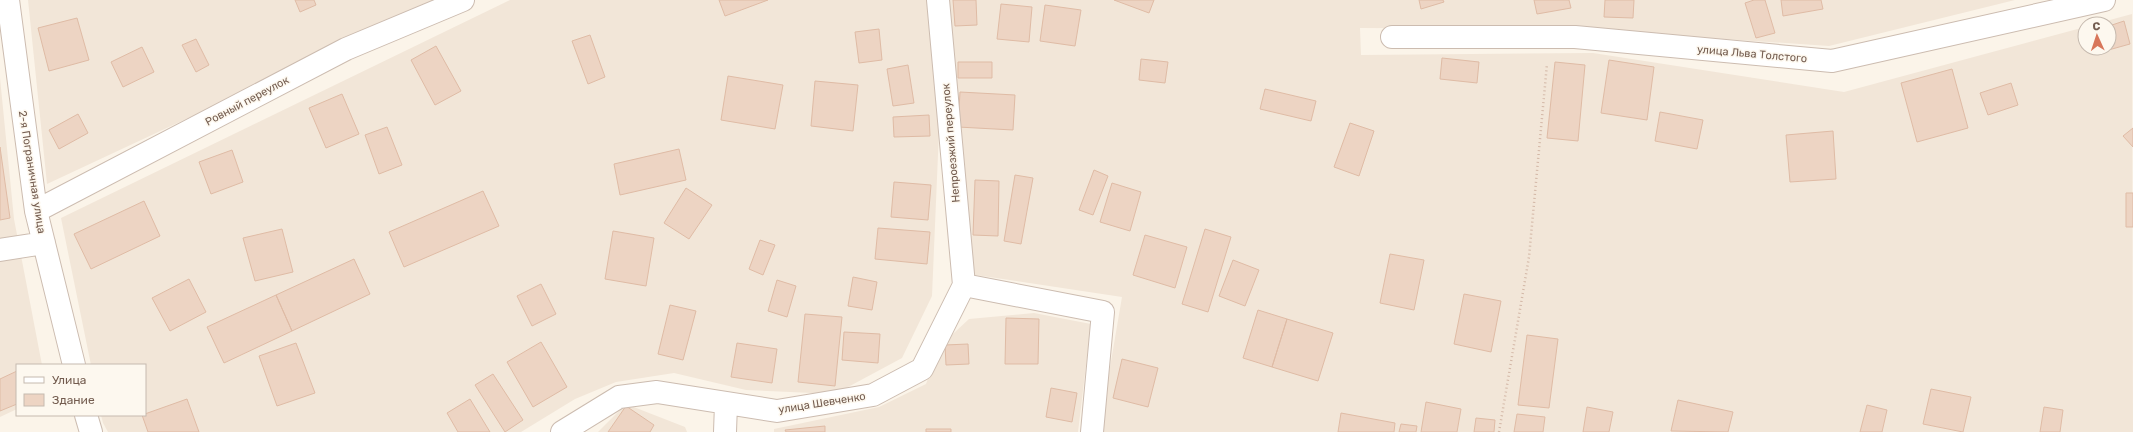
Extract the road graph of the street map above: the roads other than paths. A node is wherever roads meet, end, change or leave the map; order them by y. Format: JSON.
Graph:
{"nodes":[{"id":1,"x":8,"y":0,"type":"edge"},
{"id":2,"x":463,"y":0,"type":"edge"},
{"id":3,"x":938,"y":0,"type":"edge"},
{"id":4,"x":2104,"y":0,"type":"edge"},
{"id":5,"x":1392,"y":37,"type":"dead end"},
{"id":6,"x":36,"y":211,"type":"junction"},
{"id":7,"x":44,"y":243,"type":"junction"},
{"id":8,"x":0,"y":250,"type":"edge"},
{"id":9,"x":964,"y":285,"type":"junction"},
{"id":10,"x":74,"y":364,"type":"edge"},
{"id":11,"x":726,"y":404,"type":"junction"},
{"id":12,"x":562,"y":432,"type":"edge"},
{"id":13,"x":725,"y":432,"type":"edge"},
{"id":14,"x":1092,"y":432,"type":"edge"}],
"edges":[{"from":1,"to":6,"type":"street","name":"2-я Пограничная улица"},
{"from":2,"to":6,"type":"street","name":"Ровный переулок"},
{"from":3,"to":9,"type":"street","name":"Непроезжий переулок"},
{"from":4,"to":5,"type":"street","name":"улица Льва Толстого"},
{"from":6,"to":7,"type":"street","name":"2-я Пограничная улица"},
{"from":7,"to":8,"type":"street"},
{"from":7,"to":10,"type":"street","name":"2-я Пограничная улица"},
{"from":9,"to":11,"type":"street","name":"улица Шевченко"},
{"from":9,"to":14,"type":"street"},
{"from":11,"to":12,"type":"street","name":"улица Шевченко"},
{"from":11,"to":13,"type":"street"}]}
